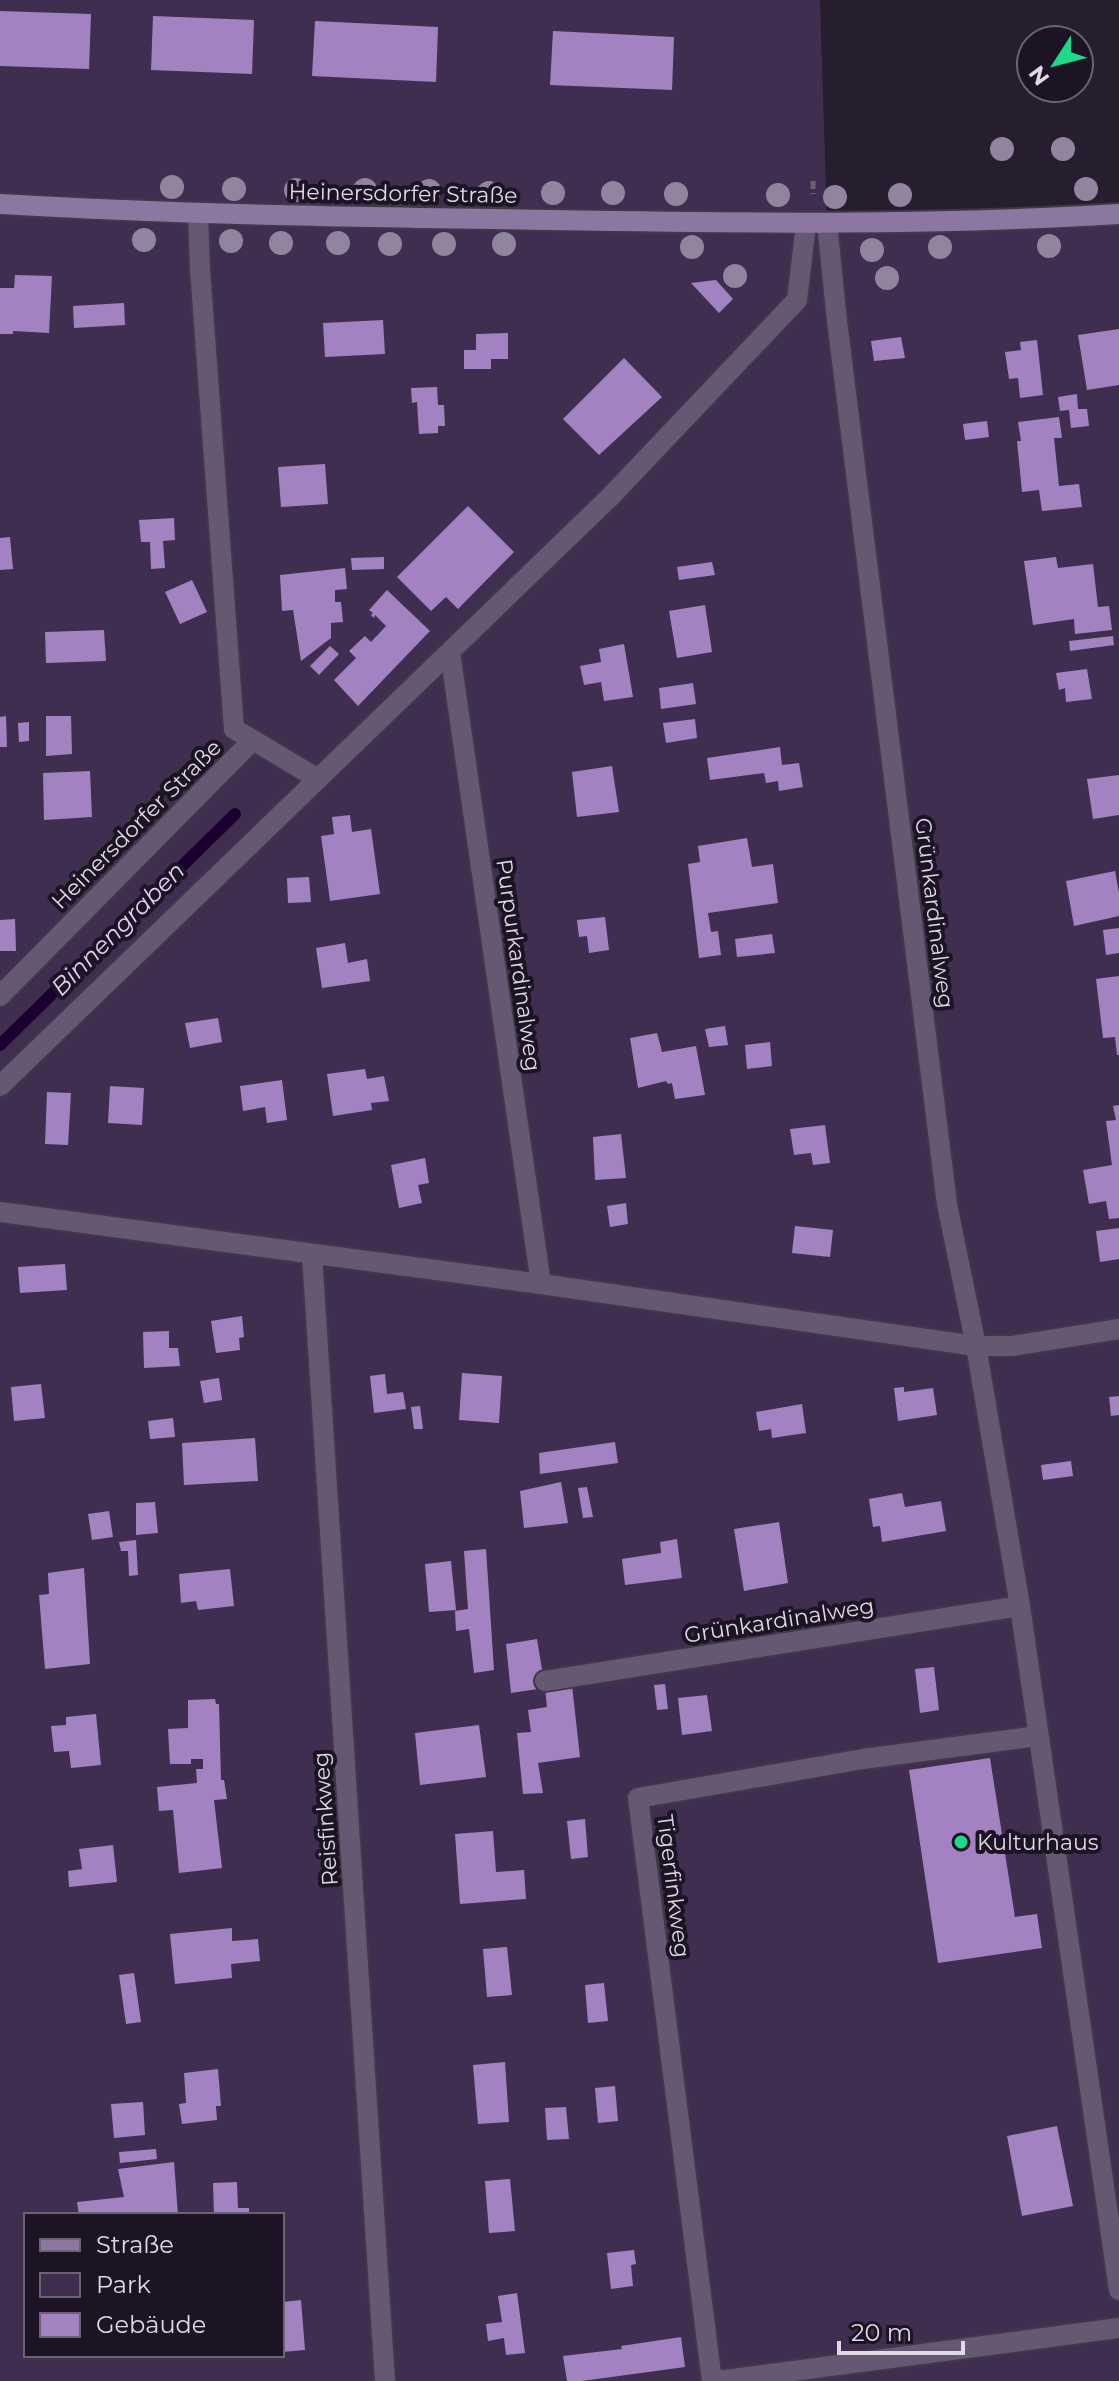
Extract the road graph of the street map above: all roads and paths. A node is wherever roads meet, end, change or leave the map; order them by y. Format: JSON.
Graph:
{"nodes":[{"id":1,"x":0,"y":204,"type":"edge"},
{"id":2,"x":198,"y":214,"type":"junction"},
{"id":3,"x":1119,"y":214,"type":"edge"},
{"id":4,"x":816,"y":223,"type":"junction"},
{"id":5,"x":450,"y":652,"type":"junction"},
{"id":6,"x":253,"y":740,"type":"junction"},
{"id":7,"x":318,"y":779,"type":"junction"},
{"id":8,"x":0,"y":996,"type":"edge"},
{"id":9,"x":0,"y":1086,"type":"edge"},
{"id":10,"x":0,"y":1212,"type":"edge"},
{"id":11,"x":312,"y":1255,"type":"junction"},
{"id":12,"x":541,"y":1284,"type":"junction"},
{"id":13,"x":1119,"y":1329,"type":"edge"},
{"id":14,"x":976,"y":1346,"type":"junction"},
{"id":15,"x":1020,"y":1606,"type":"junction"},
{"id":16,"x":545,"y":1681,"type":"dead end"},
{"id":17,"x":1038,"y":1736,"type":"junction"},
{"id":18,"x":1119,"y":2290,"type":"edge"},
{"id":19,"x":1119,"y":2328,"type":"edge"},
{"id":20,"x":385,"y":2381,"type":"edge"},
{"id":21,"x":714,"y":2381,"type":"edge"}],
"edges":[{"from":1,"to":2,"type":"main road","name":"Heinersdorfer Straße"},
{"from":2,"to":4,"type":"main road","name":"Heinersdorfer Straße"},
{"from":2,"to":6,"type":"lane"},
{"from":3,"to":4,"type":"main road","name":"Heinersdorfer Straße"},
{"from":4,"to":5,"type":"lane"},
{"from":4,"to":14,"type":"lane","name":"Grünkardinalweg"},
{"from":5,"to":7,"type":"lane"},
{"from":5,"to":12,"type":"lane","name":"Purpurkardinalweg"},
{"from":6,"to":7,"type":"lane","name":"Heinersdorfer Straße"},
{"from":6,"to":8,"type":"lane","name":"Heinersdorfer Straße"},
{"from":7,"to":9,"type":"lane"},
{"from":10,"to":11,"type":"lane"},
{"from":11,"to":12,"type":"lane"},
{"from":11,"to":20,"type":"lane","name":"Reisfinkweg"},
{"from":12,"to":14,"type":"lane"},
{"from":13,"to":14,"type":"lane"},
{"from":14,"to":15,"type":"lane","name":"Grünkardinalweg"},
{"from":15,"to":16,"type":"lane","name":"Grünkardinalweg"},
{"from":15,"to":17,"type":"lane","name":"Grünkardinalweg"},
{"from":17,"to":18,"type":"lane","name":"Grünkardinalweg"},
{"from":17,"to":21,"type":"lane","name":"Tigerfinkweg"},
{"from":19,"to":21,"type":"lane"}]}
